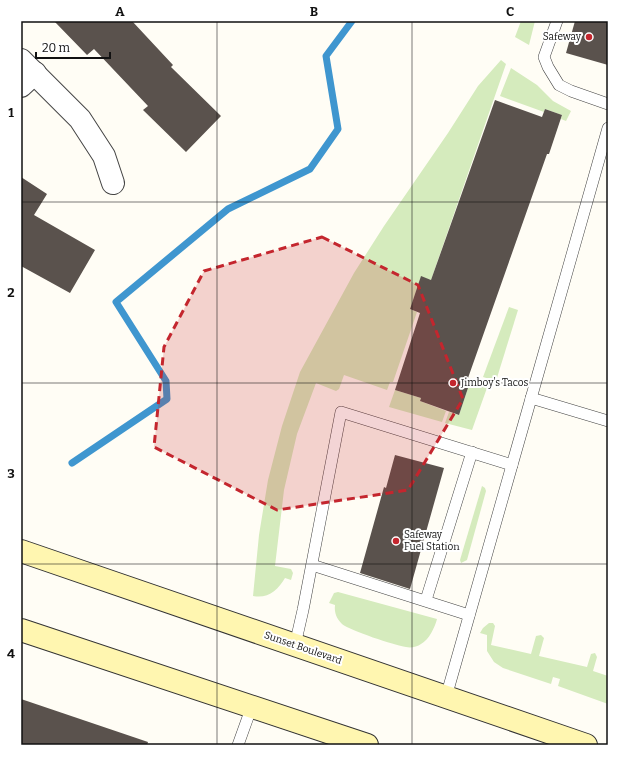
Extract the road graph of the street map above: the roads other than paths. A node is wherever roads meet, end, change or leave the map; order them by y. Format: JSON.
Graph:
{"nodes":[{"id":1,"x":557,"y":21,"type":"edge"},
{"id":2,"x":26,"y":73,"type":"edge"},
{"id":3,"x":608,"y":104,"type":"edge"},
{"id":4,"x":608,"y":128,"type":"edge"},
{"id":5,"x":113,"y":184,"type":"dead end"},
{"id":6,"x":531,"y":398,"type":"junction"},
{"id":7,"x":608,"y":421,"type":"edge"},
{"id":8,"x":472,"y":452,"type":"junction"},
{"id":9,"x":512,"y":465,"type":"junction"},
{"id":10,"x":21,"y":552,"type":"edge"},
{"id":11,"x":312,"y":565,"type":"junction"},
{"id":12,"x":426,"y":600,"type":"junction"},
{"id":13,"x":470,"y":615,"type":"junction"},
{"id":14,"x":21,"y":630,"type":"edge"},
{"id":15,"x":295,"y":645,"type":"junction"},
{"id":16,"x":446,"y":697,"type":"junction"},
{"id":17,"x":252,"y":706,"type":"junction"},
{"id":18,"x":238,"y":745,"type":"edge"},
{"id":19,"x":367,"y":745,"type":"edge"},
{"id":20,"x":586,"y":745,"type":"edge"}],
"edges":[{"from":1,"to":3,"type":"lane"},
{"from":2,"to":5,"type":"street"},
{"from":4,"to":6,"type":"lane"},
{"from":6,"to":7,"type":"lane"},
{"from":6,"to":9,"type":"lane"},
{"from":8,"to":9,"type":"lane"},
{"from":8,"to":11,"type":"lane"},
{"from":8,"to":12,"type":"lane"},
{"from":9,"to":13,"type":"lane"},
{"from":10,"to":15,"type":"main road","name":"Sunset Boulevard"},
{"from":11,"to":12,"type":"lane"},
{"from":11,"to":15,"type":"lane"},
{"from":12,"to":13,"type":"lane"},
{"from":13,"to":16,"type":"lane"},
{"from":14,"to":17,"type":"main road"},
{"from":15,"to":16,"type":"main road","name":"Sunset Boulevard"},
{"from":16,"to":20,"type":"main road","name":"Sunset Boulevard"},
{"from":17,"to":18,"type":"lane"},
{"from":17,"to":19,"type":"main road"}]}
